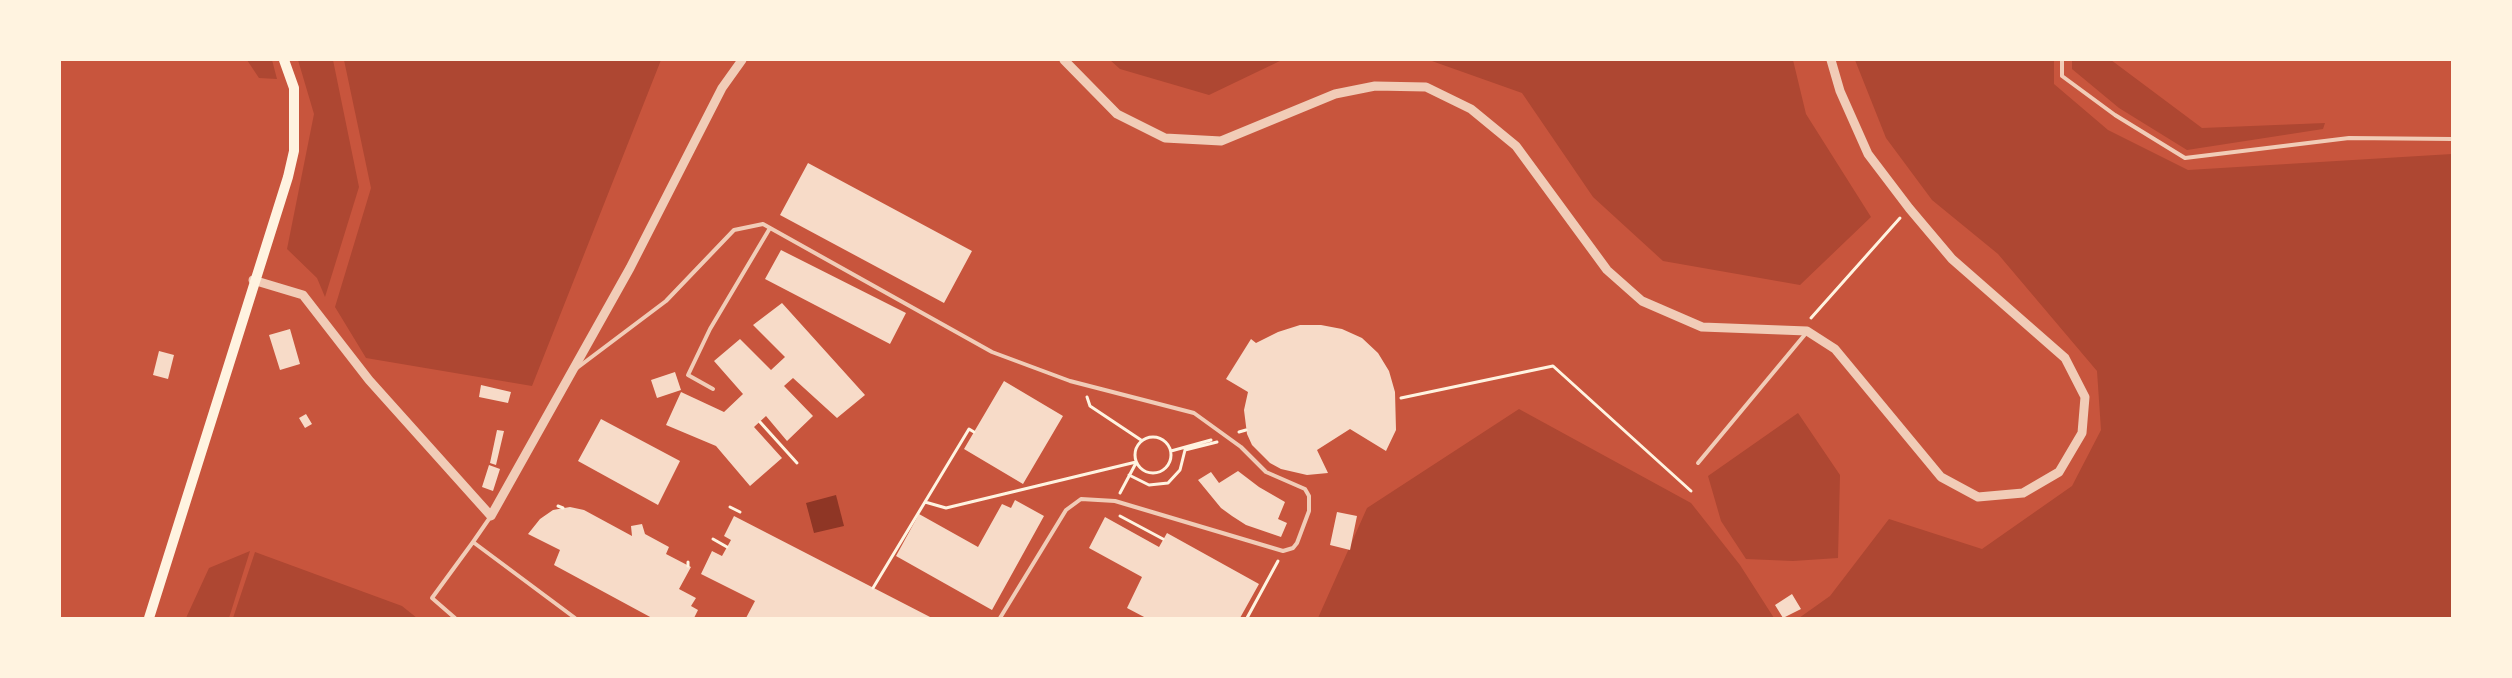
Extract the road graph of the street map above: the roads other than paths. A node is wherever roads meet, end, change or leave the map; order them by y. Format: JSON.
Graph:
{"nodes":[{"id":1,"x":284,"y":60,"type":"edge"},
{"id":2,"x":742,"y":60,"type":"edge"},
{"id":3,"x":1064,"y":60,"type":"edge"},
{"id":4,"x":1831,"y":60,"type":"edge"},
{"id":5,"x":2062,"y":60,"type":"edge"},
{"id":6,"x":2452,"y":139,"type":"edge"},
{"id":7,"x":770,"y":228,"type":"junction"},
{"id":8,"x":253,"y":280,"type":"junction"},
{"id":9,"x":1808,"y":331,"type":"junction"},
{"id":10,"x":572,"y":372,"type":"junction"},
{"id":11,"x":713,"y":389,"type":"dead end"},
{"id":12,"x":1698,"y":463,"type":"dead end"},
{"id":13,"x":491,"y":516,"type":"junction"},
{"id":14,"x":474,"y":542,"type":"junction"},
{"id":15,"x":149,"y":618,"type":"edge"},
{"id":16,"x":455,"y":618,"type":"edge"},
{"id":17,"x":575,"y":618,"type":"edge"},
{"id":18,"x":1000,"y":618,"type":"edge"}],
"edges":[{"from":1,"to":8,"type":"main road"},
{"from":2,"to":10,"type":"street"},
{"from":3,"to":9,"type":"street"},
{"from":4,"to":9,"type":"street"},
{"from":5,"to":6,"type":"lane"},
{"from":7,"to":10,"type":"lane"},
{"from":7,"to":11,"type":"lane"},
{"from":7,"to":18,"type":"lane"},
{"from":8,"to":13,"type":"street"},
{"from":8,"to":15,"type":"main road"},
{"from":9,"to":12,"type":"lane"},
{"from":10,"to":13,"type":"street"},
{"from":13,"to":14,"type":"lane"},
{"from":14,"to":16,"type":"lane"},
{"from":14,"to":17,"type":"lane"}]}
